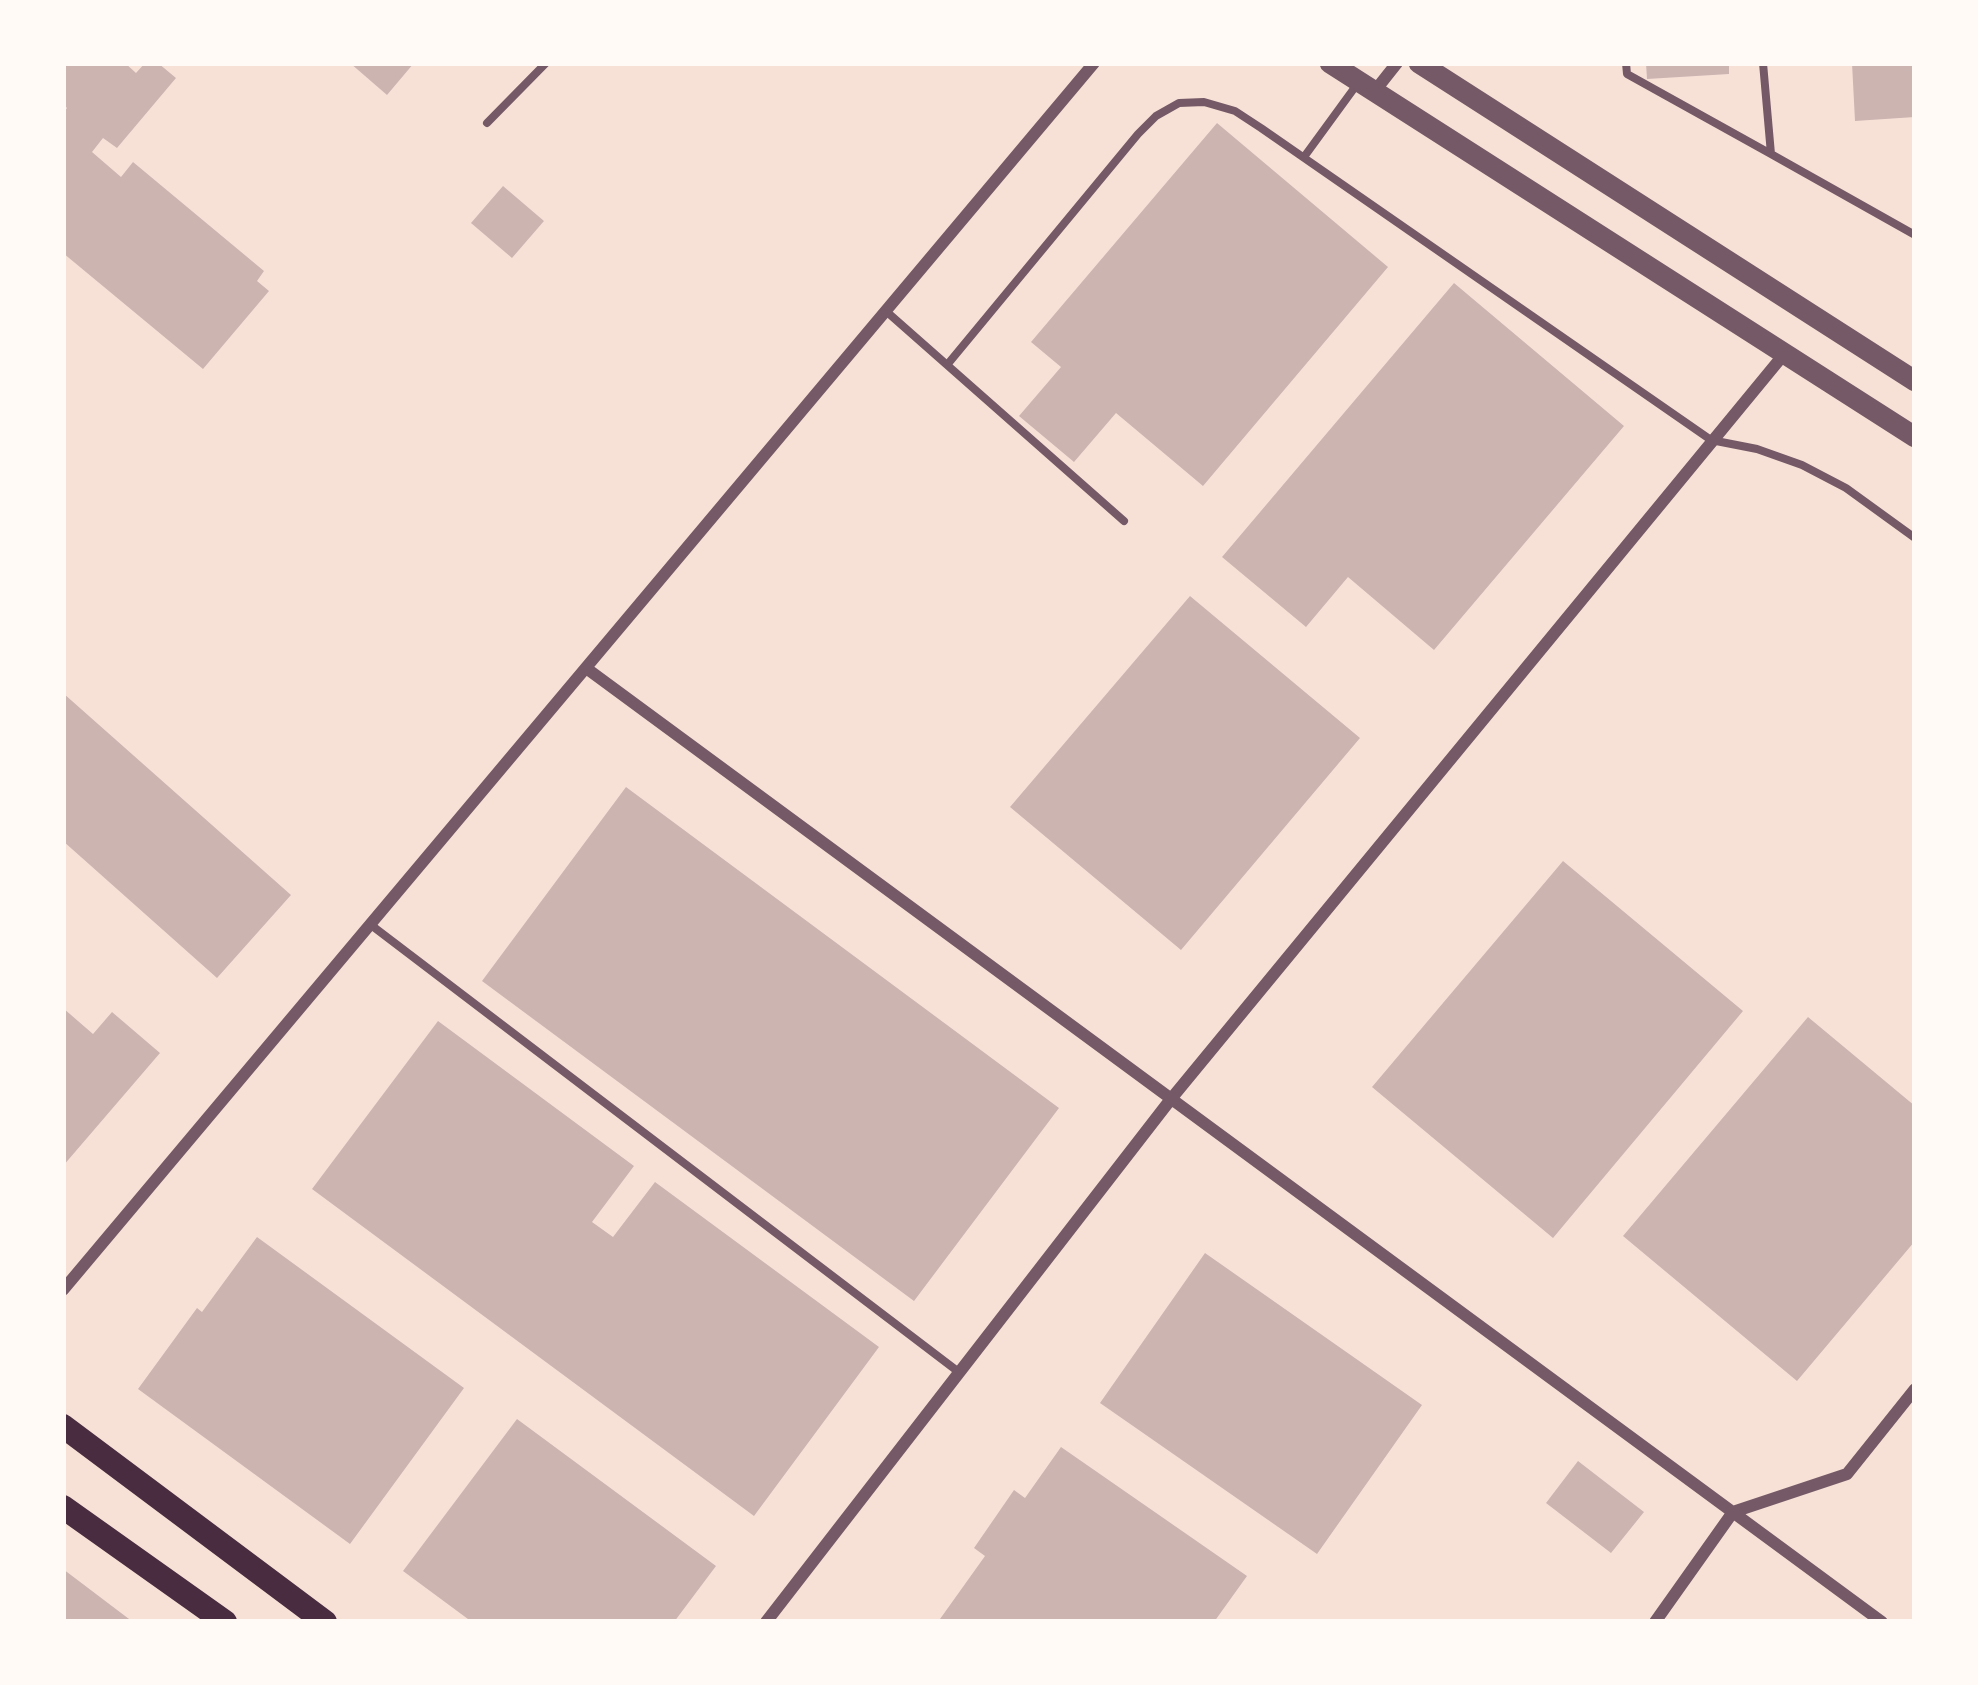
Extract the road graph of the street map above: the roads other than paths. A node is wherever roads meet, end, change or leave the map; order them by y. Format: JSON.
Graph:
{"nodes":[{"id":1,"x":546,"y":63,"type":"edge"},
{"id":2,"x":1094,"y":63,"type":"edge"},
{"id":3,"x":1397,"y":63,"type":"edge"},
{"id":4,"x":1419,"y":63,"type":"edge"},
{"id":5,"x":1626,"y":63,"type":"edge"},
{"id":6,"x":1763,"y":63,"type":"edge"},
{"id":7,"x":1336,"y":64,"type":"edge"},
{"id":8,"x":1367,"y":87,"type":"junction"},
{"id":9,"x":487,"y":123,"type":"dead end"},
{"id":10,"x":1771,"y":154,"type":"junction"},
{"id":11,"x":1304,"y":157,"type":"junction"},
{"id":12,"x":1915,"y":235,"type":"edge"},
{"id":13,"x":886,"y":311,"type":"junction"},
{"id":14,"x":1785,"y":352,"type":"junction"},
{"id":15,"x":947,"y":365,"type":"junction"},
{"id":16,"x":1915,"y":381,"type":"edge"},
{"id":17,"x":1915,"y":437,"type":"edge"},
{"id":18,"x":1711,"y":440,"type":"junction"},
{"id":19,"x":1124,"y":520,"type":"dead end"},
{"id":20,"x":1915,"y":538,"type":"edge"},
{"id":21,"x":586,"y":668,"type":"junction"},
{"id":22,"x":370,"y":924,"type":"junction"},
{"id":23,"x":1171,"y":1099,"type":"junction"},
{"id":24,"x":63,"y":1290,"type":"edge"},
{"id":25,"x":960,"y":1373,"type":"junction"},
{"id":26,"x":1915,"y":1389,"type":"edge"},
{"id":27,"x":63,"y":1426,"type":"edge"},
{"id":28,"x":63,"y":1507,"type":"edge"},
{"id":29,"x":1733,"y":1512,"type":"junction"},
{"id":30,"x":225,"y":1622,"type":"edge"},
{"id":31,"x":326,"y":1622,"type":"edge"},
{"id":32,"x":766,"y":1622,"type":"edge"},
{"id":33,"x":1654,"y":1622,"type":"edge"},
{"id":34,"x":1882,"y":1622,"type":"edge"}],
"edges":[{"from":1,"to":9,"type":"lane"},
{"from":2,"to":13,"type":"street"},
{"from":3,"to":8,"type":"street"},
{"from":4,"to":16,"type":"street"},
{"from":5,"to":10,"type":"lane"},
{"from":6,"to":10,"type":"lane"},
{"from":7,"to":8,"type":"street"},
{"from":8,"to":11,"type":"lane"},
{"from":8,"to":14,"type":"street"},
{"from":10,"to":12,"type":"lane"},
{"from":11,"to":15,"type":"lane"},
{"from":11,"to":18,"type":"lane"},
{"from":13,"to":15,"type":"lane"},
{"from":13,"to":21,"type":"street"},
{"from":14,"to":17,"type":"street"},
{"from":14,"to":18,"type":"street"},
{"from":15,"to":19,"type":"lane"},
{"from":18,"to":20,"type":"lane"},
{"from":18,"to":23,"type":"street"},
{"from":21,"to":22,"type":"street"},
{"from":21,"to":23,"type":"street"},
{"from":22,"to":24,"type":"street"},
{"from":22,"to":25,"type":"lane"},
{"from":23,"to":25,"type":"street"},
{"from":23,"to":29,"type":"street"},
{"from":25,"to":32,"type":"street"},
{"from":26,"to":29,"type":"street"},
{"from":27,"to":31,"type":"main road"},
{"from":28,"to":30,"type":"main road"},
{"from":29,"to":33,"type":"street"},
{"from":29,"to":34,"type":"street"}]}
